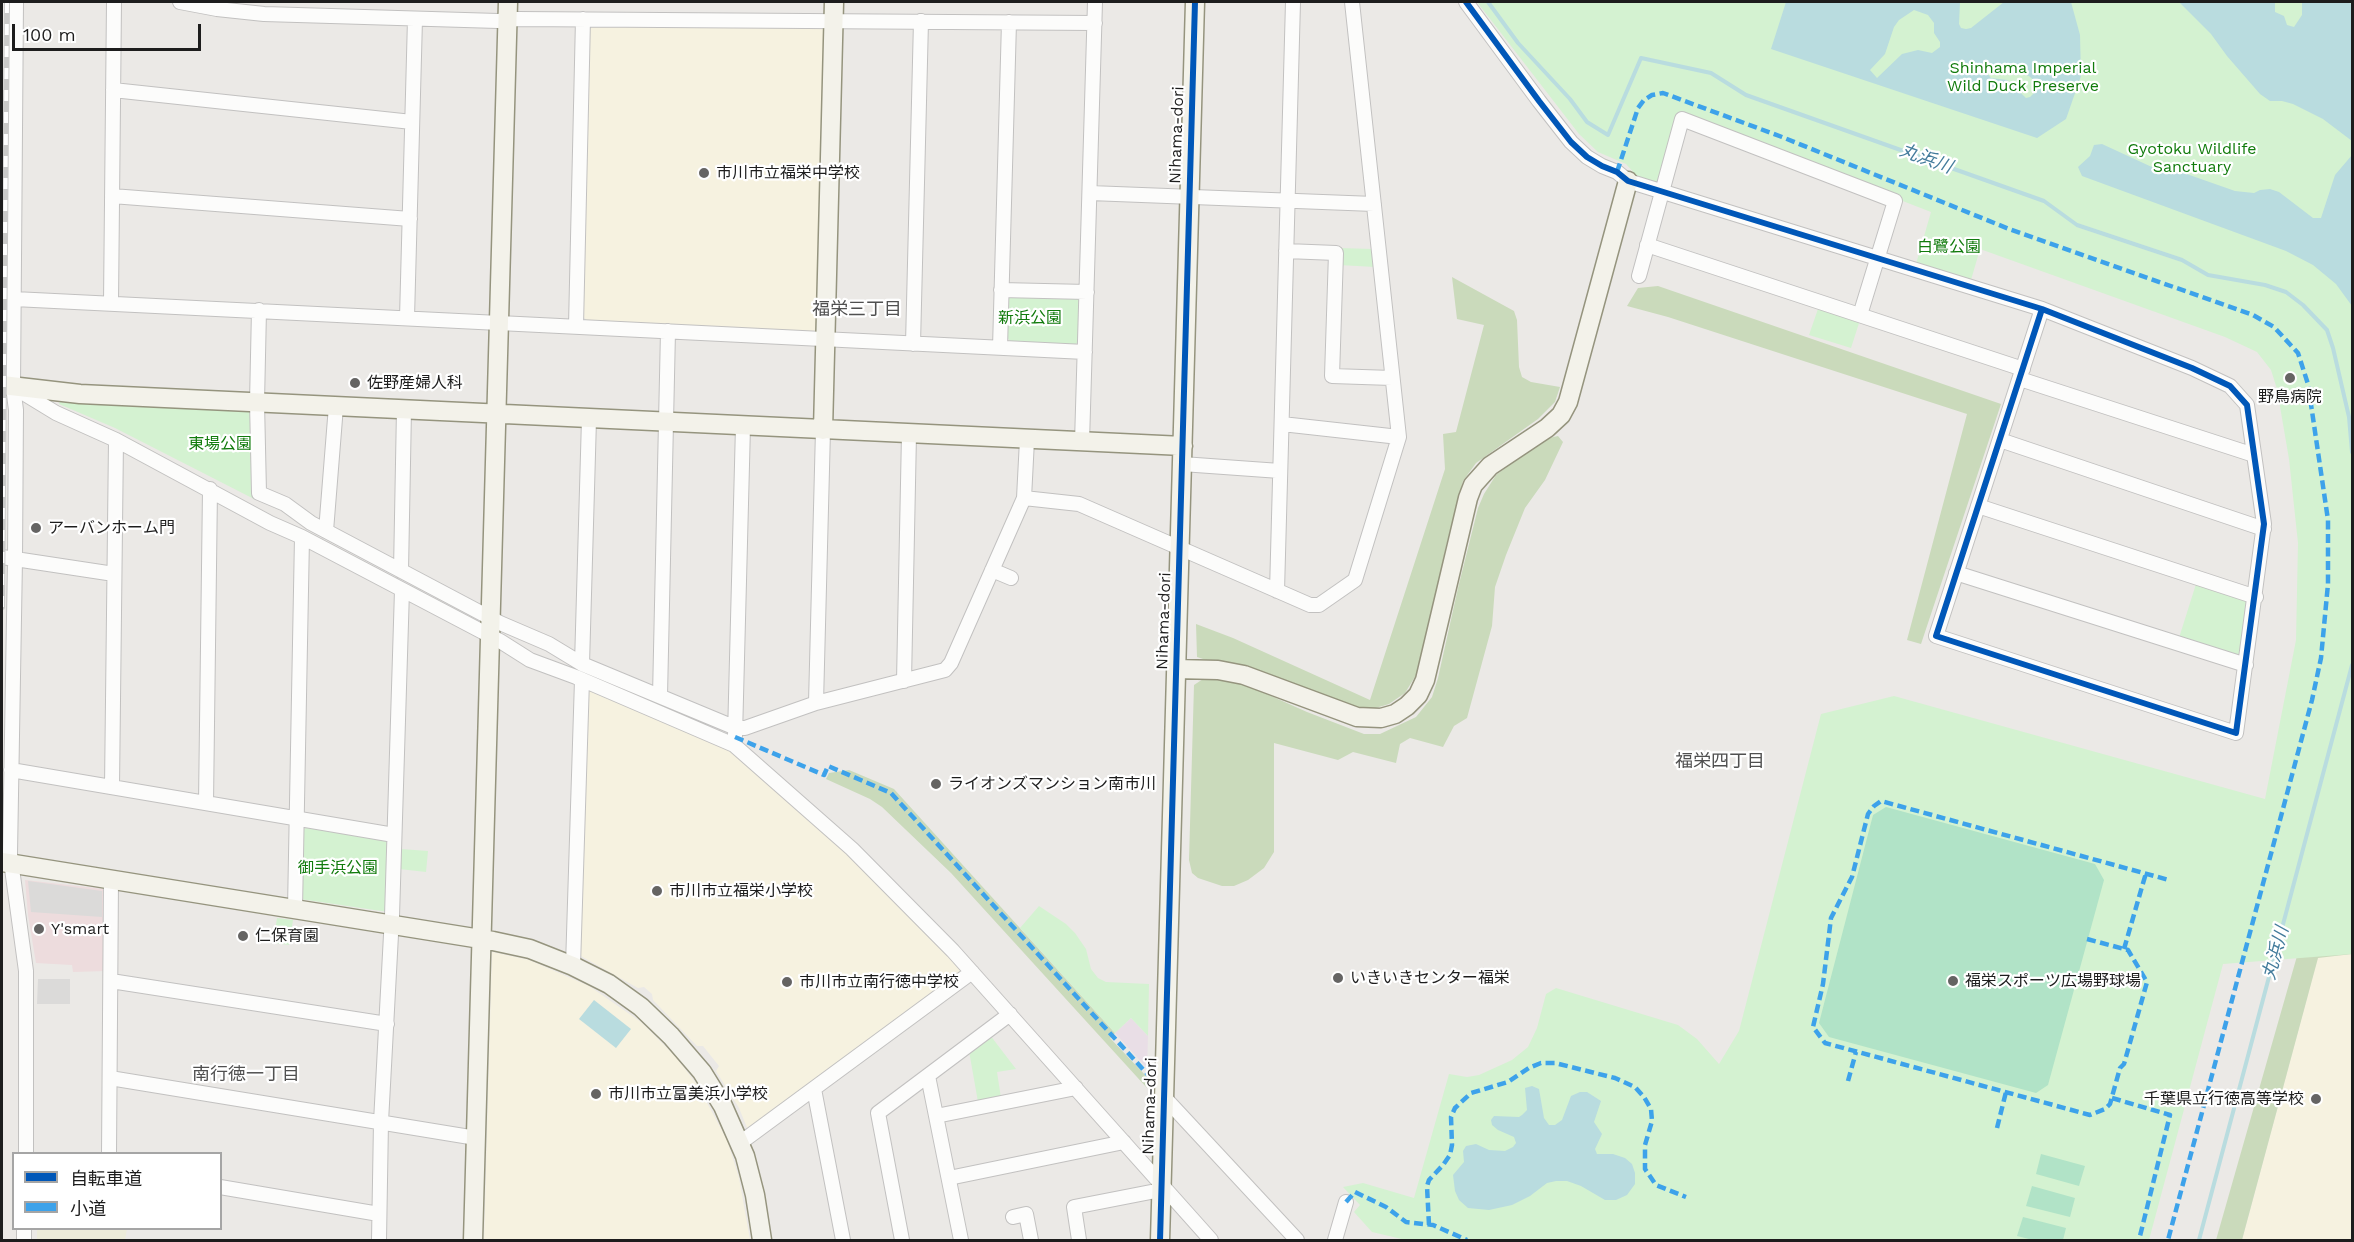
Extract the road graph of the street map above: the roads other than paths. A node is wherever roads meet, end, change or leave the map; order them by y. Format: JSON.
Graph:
{"nodes":[{"id":1,"x":16,"y":2,"type":"edge"},
{"id":2,"x":114,"y":2,"type":"edge"},
{"id":3,"x":180,"y":2,"type":"edge"},
{"id":4,"x":508,"y":2,"type":"edge"},
{"id":5,"x":834,"y":2,"type":"edge"},
{"id":6,"x":1095,"y":2,"type":"edge"},
{"id":7,"x":1195,"y":2,"type":"edge"},
{"id":8,"x":1293,"y":2,"type":"edge"},
{"id":9,"x":1352,"y":2,"type":"edge"},
{"id":10,"x":1466,"y":2,"type":"edge"},
{"id":11,"x":264,"y":8,"type":"edge"},
{"id":12,"x":415,"y":19,"type":"junction"},
{"id":13,"x":583,"y":19,"type":"junction"},
{"id":14,"x":507,"y":20,"type":"junction"},
{"id":15,"x":833,"y":21,"type":"junction"},
{"id":16,"x":921,"y":21,"type":"junction"},
{"id":17,"x":1009,"y":22,"type":"junction"},
{"id":18,"x":1095,"y":23,"type":"junction"},
{"id":19,"x":113,"y":90,"type":"junction"},
{"id":20,"x":412,"y":122,"type":"junction"},
{"id":21,"x":1628,"y":181,"type":"junction"},
{"id":22,"x":1661,"y":191,"type":"junction"},
{"id":23,"x":1090,"y":193,"type":"junction"},
{"id":24,"x":112,"y":196,"type":"junction"},
{"id":25,"x":1189,"y":196,"type":"junction"},
{"id":26,"x":1288,"y":201,"type":"junction"},
{"id":27,"x":1374,"y":204,"type":"junction"},
{"id":28,"x":410,"y":219,"type":"junction"},
{"id":29,"x":1647,"y":245,"type":"junction"},
{"id":30,"x":1286,"y":251,"type":"junction"},
{"id":31,"x":1878,"y":257,"type":"junction"},
{"id":32,"x":1639,"y":276,"type":"dead end"},
{"id":33,"x":1001,"y":290,"type":"junction"},
{"id":34,"x":1087,"y":292,"type":"junction"},
{"id":35,"x":14,"y":299,"type":"junction"},
{"id":36,"x":111,"y":302,"type":"junction"},
{"id":37,"x":2042,"y":309,"type":"junction"},
{"id":38,"x":259,"y":310,"type":"junction"},
{"id":39,"x":1860,"y":315,"type":"junction"},
{"id":40,"x":408,"y":318,"type":"junction"},
{"id":41,"x":499,"y":322,"type":"junction"},
{"id":42,"x":576,"y":326,"type":"junction"},
{"id":43,"x":668,"y":331,"type":"junction"},
{"id":44,"x":825,"y":339,"type":"junction"},
{"id":45,"x":913,"y":344,"type":"junction"},
{"id":46,"x":1000,"y":348,"type":"junction"},
{"id":47,"x":1085,"y":352,"type":"junction"},
{"id":48,"x":2021,"y":374,"type":"junction"},
{"id":49,"x":1392,"y":378,"type":"junction"},
{"id":50,"x":7,"y":386,"type":"edge"},
{"id":51,"x":257,"y":402,"type":"junction"},
{"id":52,"x":336,"y":406,"type":"junction"},
{"id":53,"x":404,"y":409,"type":"junction"},
{"id":54,"x":496,"y":414,"type":"junction"},
{"id":55,"x":589,"y":419,"type":"junction"},
{"id":56,"x":666,"y":422,"type":"junction"},
{"id":57,"x":1282,"y":424,"type":"junction"},
{"id":58,"x":743,"y":426,"type":"junction"},
{"id":59,"x":823,"y":430,"type":"junction"},
{"id":60,"x":909,"y":434,"type":"junction"},
{"id":61,"x":1399,"y":438,"type":"junction"},
{"id":62,"x":116,"y":440,"type":"junction"},
{"id":63,"x":1027,"y":440,"type":"junction"},
{"id":64,"x":2000,"y":440,"type":"junction"},
{"id":65,"x":1082,"y":442,"type":"junction"},
{"id":66,"x":1182,"y":455,"type":"junction"},
{"id":67,"x":2254,"y":455,"type":"junction"},
{"id":68,"x":1280,"y":471,"type":"junction"},
{"id":69,"x":210,"y":489,"type":"junction"},
{"id":70,"x":1024,"y":498,"type":"junction"},
{"id":71,"x":1978,"y":506,"type":"junction"},
{"id":72,"x":2264,"y":529,"type":"junction"},
{"id":73,"x":326,"y":531,"type":"junction"},
{"id":74,"x":302,"y":537,"type":"junction"},
{"id":75,"x":1179,"y":548,"type":"junction"},
{"id":76,"x":8,"y":558,"type":"edge"},
{"id":77,"x":992,"y":570,"type":"junction"},
{"id":78,"x":401,"y":571,"type":"junction"},
{"id":79,"x":1956,"y":573,"type":"junction"},
{"id":80,"x":114,"y":574,"type":"junction"},
{"id":81,"x":1011,"y":578,"type":"dead end"},
{"id":82,"x":402,"y":590,"type":"junction"},
{"id":83,"x":1277,"y":591,"type":"junction"},
{"id":84,"x":2256,"y":597,"type":"junction"},
{"id":85,"x":490,"y":627,"type":"junction"},
{"id":86,"x":582,"y":664,"type":"junction"},
{"id":87,"x":2246,"y":665,"type":"junction"},
{"id":88,"x":1176,"y":669,"type":"junction"},
{"id":89,"x":582,"y":680,"type":"junction"},
{"id":90,"x":904,"y":681,"type":"junction"},
{"id":91,"x":660,"y":696,"type":"junction"},
{"id":92,"x":816,"y":703,"type":"junction"},
{"id":93,"x":736,"y":728,"type":"junction"},
{"id":94,"x":734,"y":745,"type":"junction"},
{"id":95,"x":11,"y":770,"type":"junction"},
{"id":96,"x":112,"y":787,"type":"junction"},
{"id":97,"x":206,"y":803,"type":"junction"},
{"id":98,"x":297,"y":819,"type":"junction"},
{"id":99,"x":394,"y":835,"type":"junction"},
{"id":100,"x":6,"y":863,"type":"edge"},
{"id":101,"x":111,"y":880,"type":"junction"},
{"id":102,"x":295,"y":909,"type":"junction"},
{"id":103,"x":392,"y":925,"type":"junction"},
{"id":104,"x":481,"y":939,"type":"junction"},
{"id":105,"x":573,"y":966,"type":"junction"},
{"id":106,"x":972,"y":972,"type":"junction"},
{"id":107,"x":111,"y":981,"type":"junction"},
{"id":108,"x":1010,"y":1014,"type":"junction"},
{"id":109,"x":387,"y":1024,"type":"junction"},
{"id":110,"x":928,"y":1076,"type":"junction"},
{"id":111,"x":110,"y":1078,"type":"junction"},
{"id":112,"x":1076,"y":1088,"type":"junction"},
{"id":113,"x":814,"y":1089,"type":"junction"},
{"id":114,"x":1164,"y":1097,"type":"junction"},
{"id":115,"x":936,"y":1116,"type":"junction"},
{"id":116,"x":381,"y":1122,"type":"junction"},
{"id":117,"x":476,"y":1138,"type":"junction"},
{"id":118,"x":1124,"y":1142,"type":"junction"},
{"id":119,"x":740,"y":1143,"type":"junction"},
{"id":120,"x":26,"y":1152,"type":"edge"},
{"id":121,"x":109,"y":1152,"type":"edge"},
{"id":122,"x":949,"y":1178,"type":"junction"},
{"id":123,"x":222,"y":1187,"type":"edge"},
{"id":124,"x":1161,"y":1187,"type":"junction"},
{"id":125,"x":1346,"y":1202,"type":"dead end"},
{"id":126,"x":380,"y":1214,"type":"junction"},
{"id":127,"x":1013,"y":1216,"type":"dead end"},
{"id":128,"x":379,"y":1240,"type":"edge"},
{"id":129,"x":473,"y":1240,"type":"edge"},
{"id":130,"x":762,"y":1240,"type":"edge"},
{"id":131,"x":843,"y":1240,"type":"edge"},
{"id":132,"x":902,"y":1240,"type":"edge"},
{"id":133,"x":961,"y":1240,"type":"edge"},
{"id":134,"x":1031,"y":1240,"type":"edge"},
{"id":135,"x":1079,"y":1240,"type":"edge"},
{"id":136,"x":1160,"y":1240,"type":"edge"},
{"id":137,"x":1211,"y":1240,"type":"edge"},
{"id":138,"x":1297,"y":1240,"type":"edge"},
{"id":139,"x":1335,"y":1240,"type":"edge"}],
"edges":[{"from":1,"to":35,"type":"street"},
{"from":2,"to":19,"type":"street"},
{"from":3,"to":11,"type":"street"},
{"from":4,"to":14,"type":"street"},
{"from":5,"to":15,"type":"street"},
{"from":6,"to":18,"type":"street"},
{"from":7,"to":25,"type":"street","name":"Nihama-dori"},
{"from":8,"to":26,"type":"street"},
{"from":9,"to":27,"type":"street"},
{"from":10,"to":21,"type":"street"},
{"from":11,"to":12,"type":"street"},
{"from":12,"to":14,"type":"street"},
{"from":12,"to":20,"type":"street"},
{"from":13,"to":14,"type":"street"},
{"from":13,"to":15,"type":"street"},
{"from":13,"to":42,"type":"street"},
{"from":14,"to":41,"type":"street"},
{"from":15,"to":16,"type":"street"},
{"from":15,"to":44,"type":"street"},
{"from":16,"to":17,"type":"street"},
{"from":16,"to":45,"type":"street"},
{"from":17,"to":18,"type":"street"},
{"from":17,"to":33,"type":"street"},
{"from":18,"to":23,"type":"street"},
{"from":19,"to":20,"type":"street"},
{"from":19,"to":24,"type":"street"},
{"from":20,"to":28,"type":"street"},
{"from":21,"to":22,"type":"street"},
{"from":21,"to":88,"type":"street"},
{"from":22,"to":29,"type":"street"},
{"from":22,"to":31,"type":"street"},
{"from":22,"to":31,"type":"street"},
{"from":23,"to":25,"type":"street"},
{"from":23,"to":34,"type":"street"},
{"from":24,"to":28,"type":"street"},
{"from":24,"to":36,"type":"street"},
{"from":25,"to":26,"type":"street"},
{"from":25,"to":66,"type":"street","name":"Nihama-dori"},
{"from":26,"to":27,"type":"street"},
{"from":26,"to":30,"type":"street"},
{"from":27,"to":49,"type":"street"},
{"from":28,"to":40,"type":"street"},
{"from":29,"to":32,"type":"street"},
{"from":29,"to":39,"type":"street"},
{"from":30,"to":49,"type":"street"},
{"from":30,"to":57,"type":"street"},
{"from":31,"to":37,"type":"street"},
{"from":31,"to":39,"type":"street"},
{"from":33,"to":34,"type":"street"},
{"from":33,"to":46,"type":"street"},
{"from":34,"to":47,"type":"street"},
{"from":35,"to":36,"type":"street"},
{"from":35,"to":50,"type":"street"},
{"from":36,"to":38,"type":"street"},
{"from":37,"to":48,"type":"street"},
{"from":37,"to":67,"type":"street"},
{"from":38,"to":40,"type":"street"},
{"from":38,"to":51,"type":"street"},
{"from":39,"to":48,"type":"street"},
{"from":40,"to":41,"type":"street"},
{"from":41,"to":42,"type":"street"},
{"from":41,"to":54,"type":"street"},
{"from":42,"to":43,"type":"street"},
{"from":43,"to":44,"type":"street"},
{"from":43,"to":56,"type":"street"},
{"from":44,"to":45,"type":"street"},
{"from":44,"to":59,"type":"street"},
{"from":45,"to":46,"type":"street"},
{"from":46,"to":47,"type":"street"},
{"from":47,"to":65,"type":"street"},
{"from":48,"to":64,"type":"street"},
{"from":48,"to":67,"type":"street"},
{"from":49,"to":61,"type":"street"},
{"from":50,"to":51,"type":"street"},
{"from":50,"to":62,"type":"street"},
{"from":50,"to":76,"type":"street"},
{"from":51,"to":52,"type":"street"},
{"from":51,"to":73,"type":"street"},
{"from":52,"to":53,"type":"street"},
{"from":52,"to":73,"type":"street"},
{"from":53,"to":54,"type":"street"},
{"from":53,"to":78,"type":"street"},
{"from":54,"to":55,"type":"street"},
{"from":54,"to":85,"type":"street"},
{"from":55,"to":56,"type":"street"},
{"from":55,"to":86,"type":"street"},
{"from":56,"to":58,"type":"street"},
{"from":56,"to":91,"type":"street"},
{"from":57,"to":61,"type":"street"},
{"from":57,"to":68,"type":"street"},
{"from":58,"to":59,"type":"street"},
{"from":58,"to":93,"type":"street"},
{"from":59,"to":60,"type":"street"},
{"from":59,"to":92,"type":"street"},
{"from":60,"to":63,"type":"street"},
{"from":60,"to":90,"type":"street"},
{"from":61,"to":83,"type":"street"},
{"from":62,"to":69,"type":"street"},
{"from":62,"to":80,"type":"street"},
{"from":63,"to":65,"type":"street"},
{"from":63,"to":70,"type":"street"},
{"from":64,"to":71,"type":"street"},
{"from":64,"to":72,"type":"street"},
{"from":65,"to":66,"type":"street"},
{"from":66,"to":68,"type":"street"},
{"from":66,"to":75,"type":"street","name":"Nihama-dori"},
{"from":67,"to":72,"type":"street"},
{"from":68,"to":83,"type":"street"},
{"from":69,"to":74,"type":"street"},
{"from":69,"to":97,"type":"street"},
{"from":70,"to":75,"type":"street"},
{"from":70,"to":77,"type":"street"},
{"from":71,"to":79,"type":"street"},
{"from":71,"to":84,"type":"street"},
{"from":72,"to":84,"type":"street"},
{"from":73,"to":78,"type":"street"},
{"from":74,"to":82,"type":"street"},
{"from":74,"to":98,"type":"street"},
{"from":75,"to":83,"type":"street"},
{"from":75,"to":88,"type":"street","name":"Nihama-dori"},
{"from":76,"to":80,"type":"street"},
{"from":76,"to":95,"type":"street"},
{"from":77,"to":81,"type":"street"},
{"from":77,"to":90,"type":"street"},
{"from":78,"to":85,"type":"street"},
{"from":79,"to":87,"type":"street"},
{"from":79,"to":87,"type":"street"},
{"from":80,"to":96,"type":"street"},
{"from":82,"to":85,"type":"street"},
{"from":82,"to":99,"type":"street"},
{"from":84,"to":87,"type":"street"},
{"from":85,"to":86,"type":"street"},
{"from":85,"to":89,"type":"street"},
{"from":85,"to":104,"type":"street"},
{"from":86,"to":91,"type":"street"},
{"from":88,"to":114,"type":"street","name":"Nihama-dori"},
{"from":89,"to":94,"type":"street"},
{"from":89,"to":105,"type":"street"},
{"from":90,"to":92,"type":"street"},
{"from":91,"to":93,"type":"street"},
{"from":92,"to":93,"type":"street"},
{"from":93,"to":94,"type":"street"},
{"from":94,"to":106,"type":"street"},
{"from":95,"to":96,"type":"street"},
{"from":95,"to":100,"type":"street"},
{"from":96,"to":97,"type":"street"},
{"from":97,"to":98,"type":"street"},
{"from":98,"to":99,"type":"street"},
{"from":98,"to":102,"type":"street"},
{"from":99,"to":103,"type":"street"},
{"from":100,"to":101,"type":"street"},
{"from":100,"to":120,"type":"street"},
{"from":101,"to":102,"type":"street"},
{"from":101,"to":107,"type":"street"},
{"from":102,"to":103,"type":"street"},
{"from":103,"to":104,"type":"street"},
{"from":103,"to":109,"type":"street"},
{"from":104,"to":105,"type":"street"},
{"from":104,"to":117,"type":"street"},
{"from":105,"to":119,"type":"street"},
{"from":106,"to":108,"type":"street"},
{"from":106,"to":113,"type":"street"},
{"from":107,"to":109,"type":"street"},
{"from":107,"to":111,"type":"street"},
{"from":108,"to":110,"type":"street"},
{"from":108,"to":112,"type":"street"},
{"from":109,"to":116,"type":"street"},
{"from":110,"to":115,"type":"street"},
{"from":110,"to":132,"type":"street"},
{"from":111,"to":116,"type":"street"},
{"from":111,"to":121,"type":"street"},
{"from":112,"to":115,"type":"street"},
{"from":112,"to":118,"type":"street"},
{"from":113,"to":119,"type":"street"},
{"from":113,"to":131,"type":"street"},
{"from":114,"to":124,"type":"street","name":"Nihama-dori"},
{"from":114,"to":138,"type":"street"},
{"from":115,"to":122,"type":"street"},
{"from":116,"to":117,"type":"street"},
{"from":116,"to":126,"type":"street"},
{"from":117,"to":129,"type":"street"},
{"from":118,"to":122,"type":"street"},
{"from":118,"to":124,"type":"street"},
{"from":119,"to":130,"type":"street"},
{"from":122,"to":133,"type":"street"},
{"from":123,"to":126,"type":"street"},
{"from":124,"to":135,"type":"street"},
{"from":124,"to":136,"type":"street","name":"Nihama-dori"},
{"from":124,"to":137,"type":"street"},
{"from":125,"to":139,"type":"street"},
{"from":126,"to":128,"type":"street"},
{"from":127,"to":134,"type":"street"}]}
